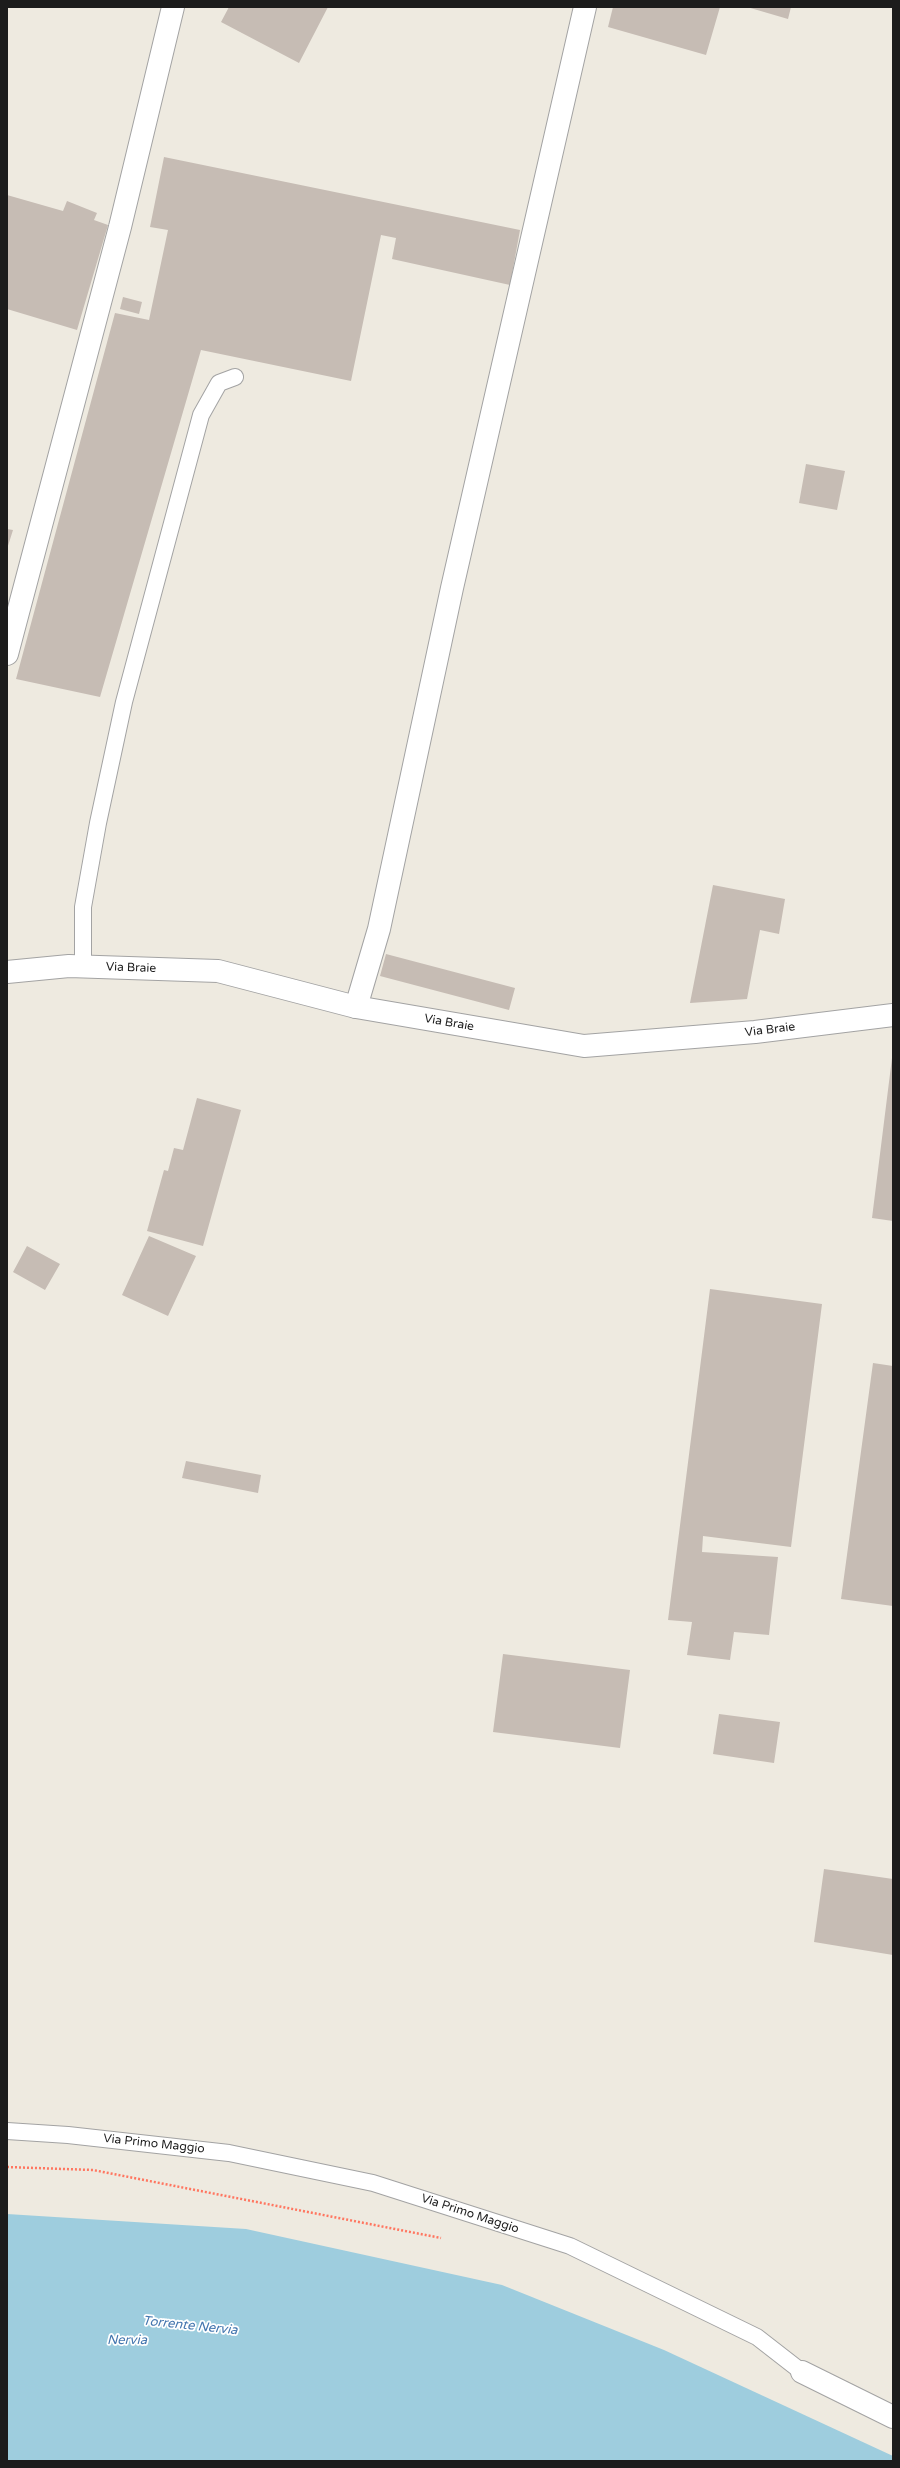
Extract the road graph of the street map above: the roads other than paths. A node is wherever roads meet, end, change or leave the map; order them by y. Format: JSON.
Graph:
{"nodes":[{"id":1,"x":173,"y":7,"type":"edge"},
{"id":2,"x":585,"y":7,"type":"edge"},
{"id":3,"x":235,"y":377,"type":"dead end"},
{"id":4,"x":7,"y":654,"type":"edge"},
{"id":5,"x":83,"y":966,"type":"junction"},
{"id":6,"x":7,"y":972,"type":"edge"},
{"id":7,"x":356,"y":1007,"type":"junction"},
{"id":8,"x":893,"y":1015,"type":"edge"},
{"id":9,"x":7,"y":2131,"type":"edge"},
{"id":10,"x":802,"y":2372,"type":"joint"},
{"id":11,"x":893,"y":2417,"type":"edge"}],
"edges":[{"from":1,"to":4,"type":"street"},
{"from":2,"to":7,"type":"street"},
{"from":3,"to":5,"type":"lane"},
{"from":5,"to":6,"type":"street","name":"Via Braie"},
{"from":5,"to":7,"type":"street","name":"Via Braie"},
{"from":7,"to":8,"type":"street","name":"Via Braie"},
{"from":9,"to":10,"type":"lane","name":"Via Primo Maggio"},
{"from":10,"to":11,"type":"street","name":"Via Primo Maggio"}]}
